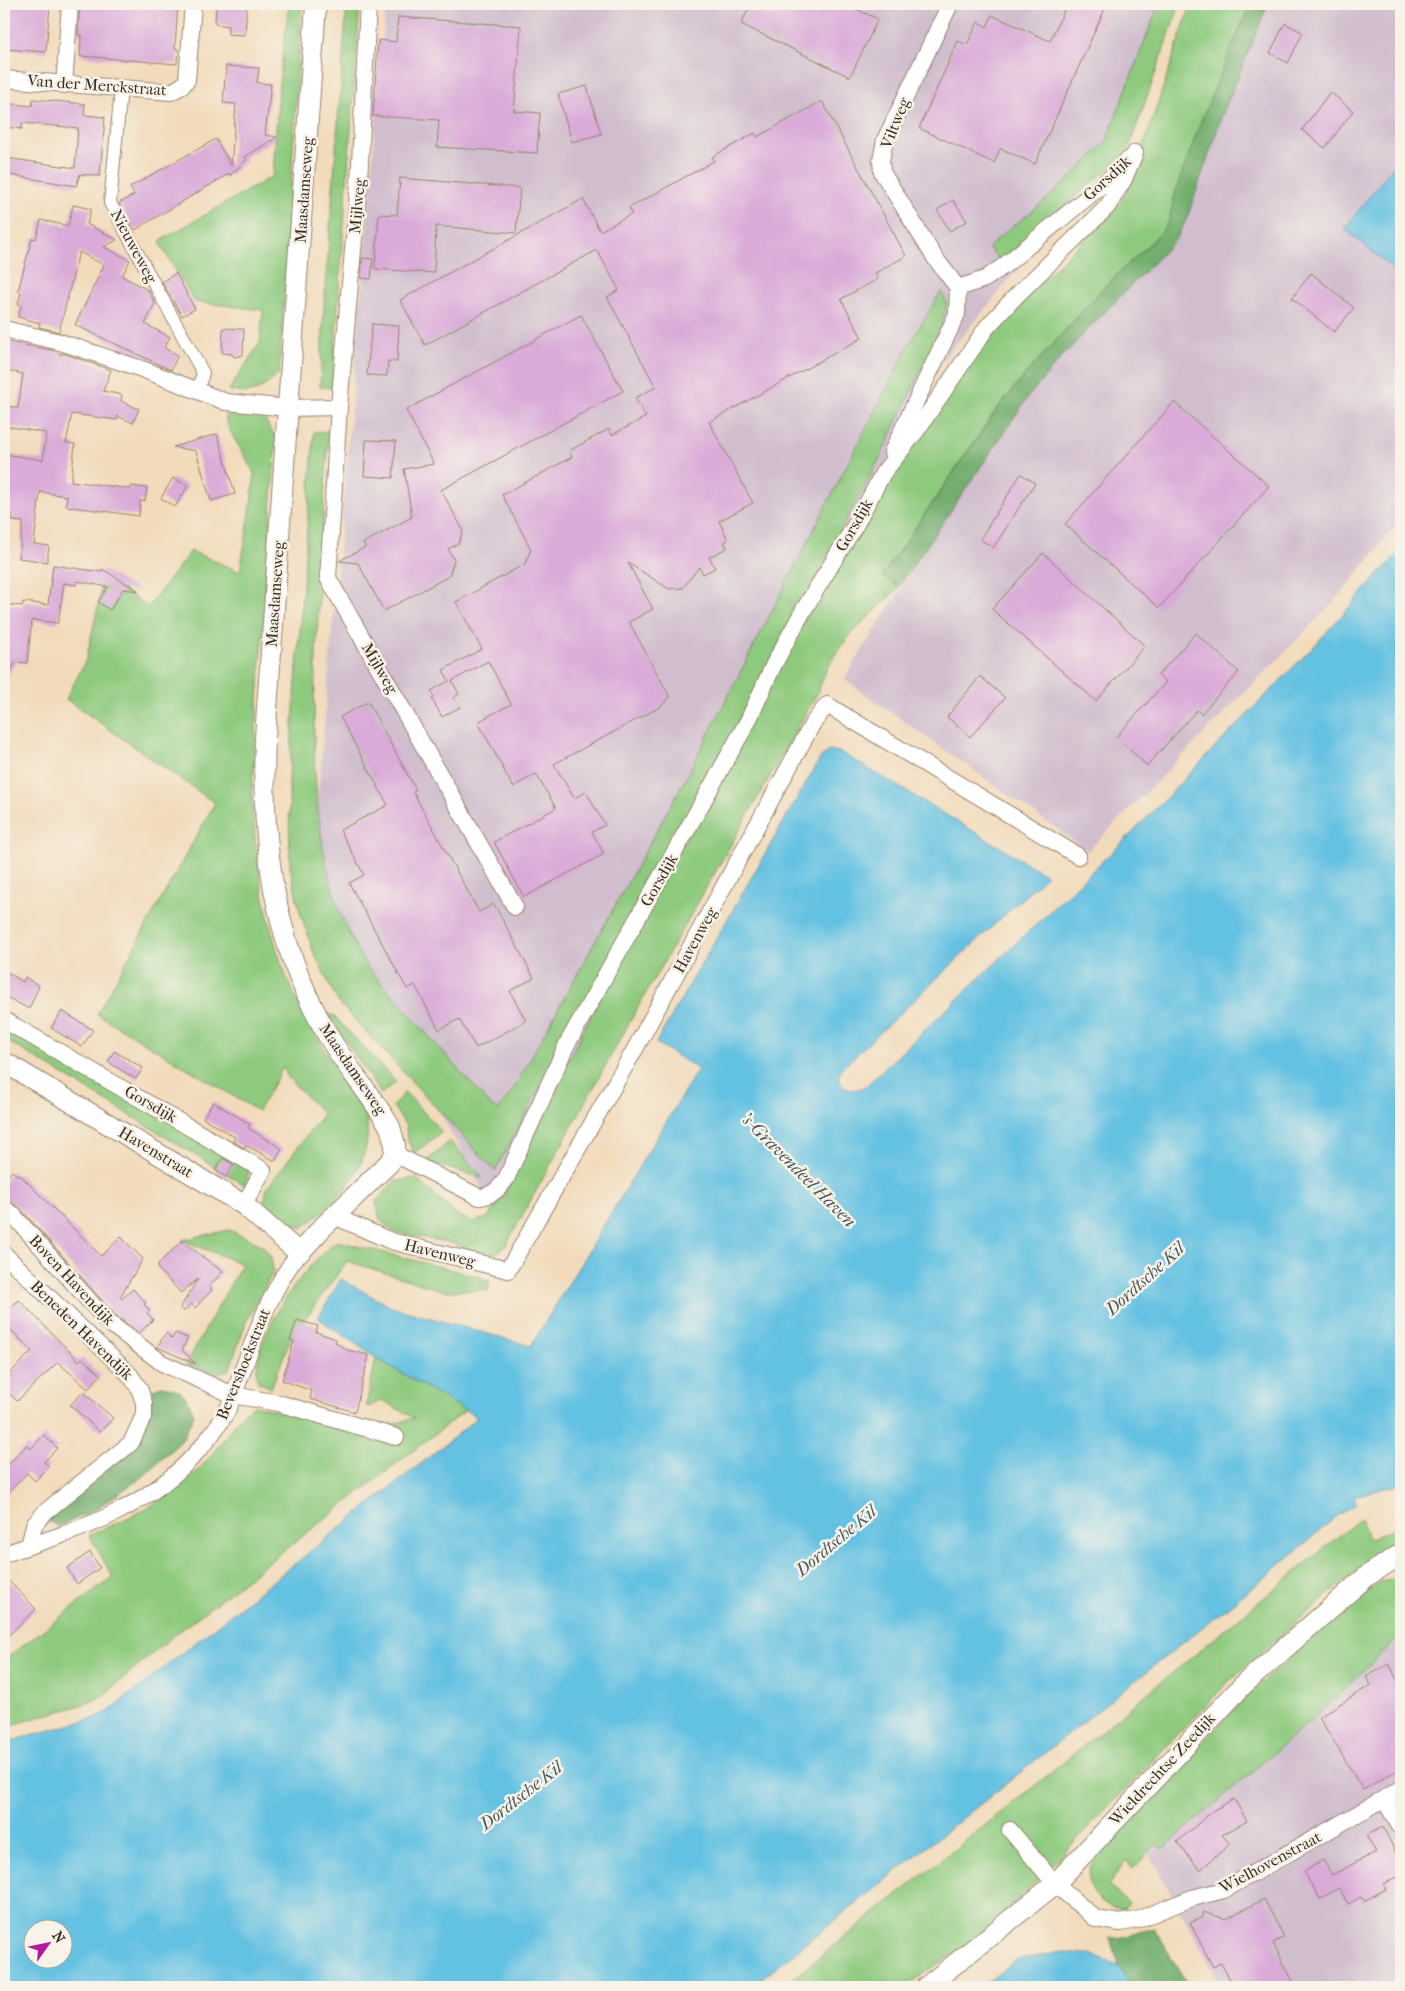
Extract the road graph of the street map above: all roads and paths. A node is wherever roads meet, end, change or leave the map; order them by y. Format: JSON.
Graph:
{"nodes":[{"id":1,"x":70,"y":4,"type":"edge"},
{"id":2,"x":193,"y":4,"type":"edge"},
{"id":3,"x":316,"y":4,"type":"edge"},
{"id":4,"x":368,"y":4,"type":"edge"},
{"id":5,"x":950,"y":4,"type":"edge"},
{"id":6,"x":4,"y":79,"type":"edge"},
{"id":7,"x":64,"y":84,"type":"junction"},
{"id":8,"x":121,"y":89,"type":"junction"},
{"id":9,"x":958,"y":288,"type":"junction"},
{"id":10,"x":4,"y":329,"type":"edge"},
{"id":11,"x":198,"y":392,"type":"junction"},
{"id":12,"x":339,"y":407,"type":"junction"},
{"id":13,"x":289,"y":408,"type":"junction"},
{"id":14,"x":883,"y":473,"type":"junction"},
{"id":15,"x":1078,"y":856,"type":"dead end"},
{"id":16,"x":515,"y":907,"type":"dead end"},
{"id":17,"x":4,"y":1020,"type":"edge"},
{"id":18,"x":4,"y":1062,"type":"edge"},
{"id":19,"x":395,"y":1154,"type":"junction"},
{"id":20,"x":244,"y":1204,"type":"junction"},
{"id":21,"x":4,"y":1208,"type":"edge"},
{"id":22,"x":334,"y":1216,"type":"junction"},
{"id":23,"x":4,"y":1254,"type":"edge"},
{"id":24,"x":299,"y":1254,"type":"junction"},
{"id":25,"x":234,"y":1395,"type":"junction"},
{"id":26,"x":396,"y":1437,"type":"dead end"},
{"id":27,"x":30,"y":1546,"type":"junction"},
{"id":28,"x":4,"y":1554,"type":"edge"},
{"id":29,"x":1401,"y":1554,"type":"edge"},
{"id":30,"x":1401,"y":1789,"type":"edge"},
{"id":31,"x":1384,"y":1799,"type":"junction"},
{"id":32,"x":1401,"y":1828,"type":"edge"},
{"id":33,"x":1010,"y":1830,"type":"dead end"},
{"id":34,"x":1055,"y":1884,"type":"junction"},
{"id":35,"x":926,"y":1987,"type":"edge"}],
"edges":[{"from":1,"to":7,"type":"street"},
{"from":2,"to":8,"type":"street","name":"Van der Merckstraat"},
{"from":3,"to":13,"type":"street","name":"Maasdamseweg"},
{"from":4,"to":12,"type":"street","name":"Mijlweg"},
{"from":5,"to":9,"type":"street","name":"Viltweg"},
{"from":6,"to":7,"type":"street","name":"Van der Merckstraat"},
{"from":7,"to":8,"type":"street","name":"Van der Merckstraat"},
{"from":8,"to":11,"type":"street","name":"Nieuweweg"},
{"from":9,"to":14,"type":"street","name":"Gorsdijk"},
{"from":9,"to":14,"type":"street","name":"Gorsdijk"},
{"from":10,"to":11,"type":"street"},
{"from":11,"to":13,"type":"street"},
{"from":12,"to":13,"type":"street"},
{"from":12,"to":16,"type":"street","name":"Mijlweg"},
{"from":13,"to":19,"type":"street","name":"Maasdamseweg"},
{"from":14,"to":19,"type":"street","name":"Gorsdijk"},
{"from":15,"to":22,"type":"street","name":"Havenweg"},
{"from":17,"to":20,"type":"street","name":"Gorsdijk"},
{"from":18,"to":20,"type":"street","name":"Havenstraat"},
{"from":19,"to":22,"type":"street","name":"Bevershoekstraat"},
{"from":20,"to":24,"type":"street","name":"Havenstraat"},
{"from":21,"to":25,"type":"street","name":"Boven Havendijk"},
{"from":22,"to":24,"type":"street","name":"Bevershoekstraat"},
{"from":23,"to":27,"type":"street","name":"Beneden Havendijk"},
{"from":24,"to":25,"type":"street","name":"Bevershoekstraat"},
{"from":25,"to":26,"type":"street","name":"Boven Havendijk"},
{"from":25,"to":27,"type":"street","name":"Bevershoekstraat"},
{"from":27,"to":28,"type":"street","name":"Bevershoekstraat"},
{"from":29,"to":34,"type":"street","name":"Wieldrechtse Zeedijk"},
{"from":30,"to":31,"type":"street","name":"Wielhovenstraat"},
{"from":31,"to":32,"type":"street"},
{"from":31,"to":34,"type":"street","name":"Wielhovenstraat"},
{"from":33,"to":34,"type":"street","name":"Wielhovenstraat"},
{"from":34,"to":35,"type":"street","name":"Wieldrechtse Zeedijk"}]}
